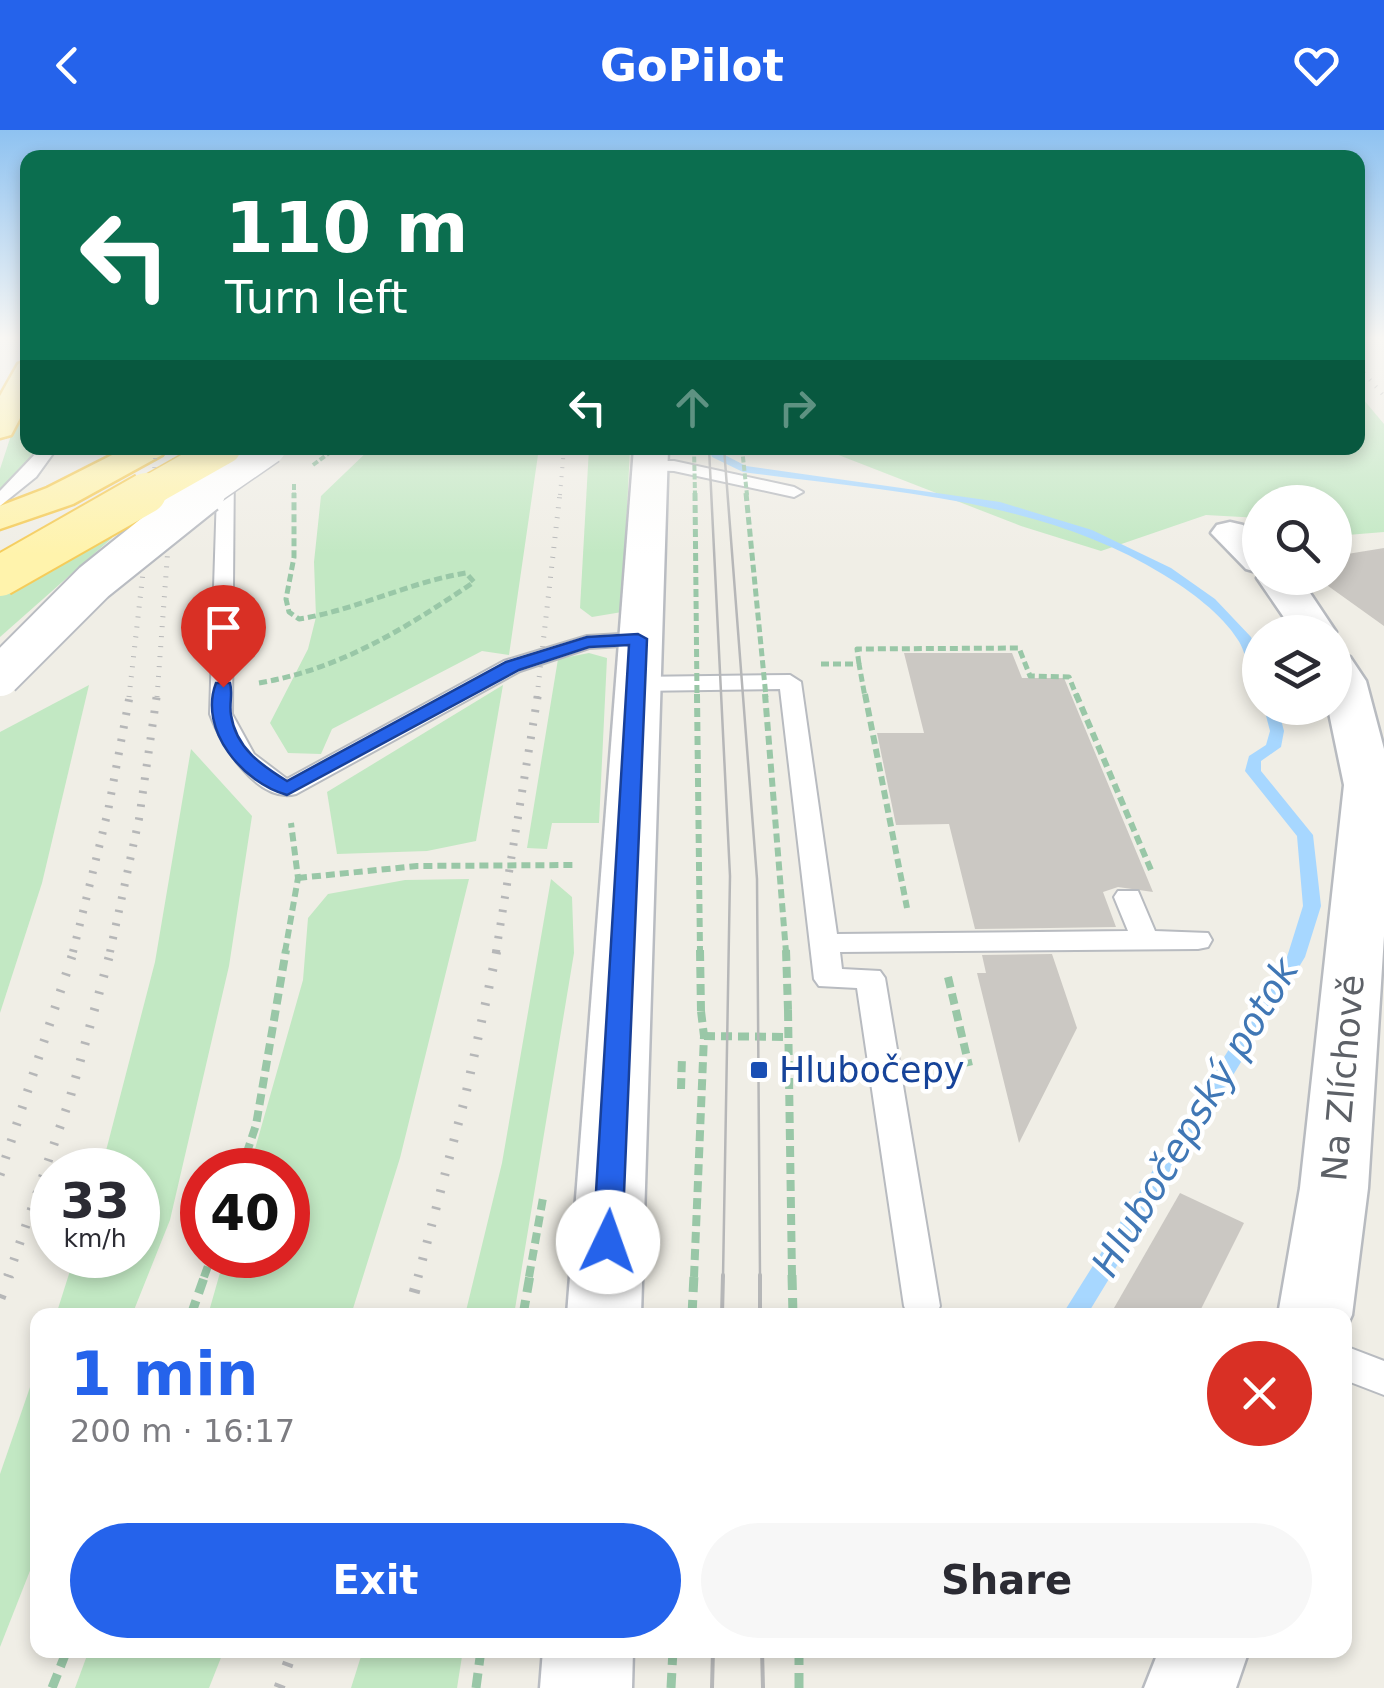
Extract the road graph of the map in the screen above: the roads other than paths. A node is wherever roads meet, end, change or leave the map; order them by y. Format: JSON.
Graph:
{"nodes":[{"id":1,"x":44,"y":455,"type":"edge"},
{"id":2,"x":137,"y":455,"type":"edge"},
{"id":3,"x":213,"y":455,"type":"edge"},
{"id":4,"x":225,"y":455,"type":"edge"},
{"id":5,"x":261,"y":455,"type":"edge"},
{"id":6,"x":650,"y":457,"type":"edge"},
{"id":7,"x":794,"y":492,"type":"dead end"},
{"id":8,"x":0,"y":502,"type":"edge"},
{"id":9,"x":0,"y":518,"type":"edge"},
{"id":10,"x":1230,"y":533,"type":"dead end"},
{"id":11,"x":1242,"y":544,"type":"edge"},
{"id":12,"x":0,"y":576,"type":"edge"},
{"id":13,"x":637,"y":661,"type":"junction"},
{"id":14,"x":0,"y":676,"type":"edge"},
{"id":15,"x":1352,"y":713,"type":"edge"},
{"id":16,"x":1128,"y":897,"type":"dead end"},
{"id":17,"x":1145,"y":940,"type":"junction"},
{"id":18,"x":1189,"y":940,"type":"road end"},
{"id":19,"x":824,"y":943,"type":"junction"},
{"id":20,"x":922,"y":1306,"type":"dead end"},
{"id":21,"x":604,"y":1308,"type":"edge"},
{"id":22,"x":1317,"y":1308,"type":"edge"},
{"id":23,"x":1352,"y":1367,"type":"edge"},
{"id":24,"x":1384,"y":1378,"type":"edge"},
{"id":25,"x":588,"y":1658,"type":"edge"},
{"id":26,"x":1201,"y":1658,"type":"edge"},
{"id":27,"x":586,"y":1688,"type":"edge"},
{"id":28,"x":1190,"y":1688,"type":"edge"}],
"edges":[{"from":1,"to":8,"type":"lane"},
{"from":2,"to":9,"type":"main road"},
{"from":3,"to":12,"type":"main road","bridge":true},
{"from":4,"to":13,"type":"lane"},
{"from":5,"to":14,"type":"street","bridge":true},
{"from":6,"to":7,"type":"lane"},
{"from":6,"to":13,"type":"street"},
{"from":10,"to":11,"type":"street"},
{"from":13,"to":19,"type":"lane"},
{"from":13,"to":21,"type":"street"},
{"from":15,"to":22,"type":"street","name":"Na Zlíchově"},
{"from":16,"to":17,"type":"lane"},
{"from":17,"to":18,"type":"lane"},
{"from":17,"to":19,"type":"lane"},
{"from":19,"to":20,"type":"lane"},
{"from":23,"to":24,"type":"lane"},
{"from":25,"to":27,"type":"street"},
{"from":26,"to":28,"type":"street"}]}
